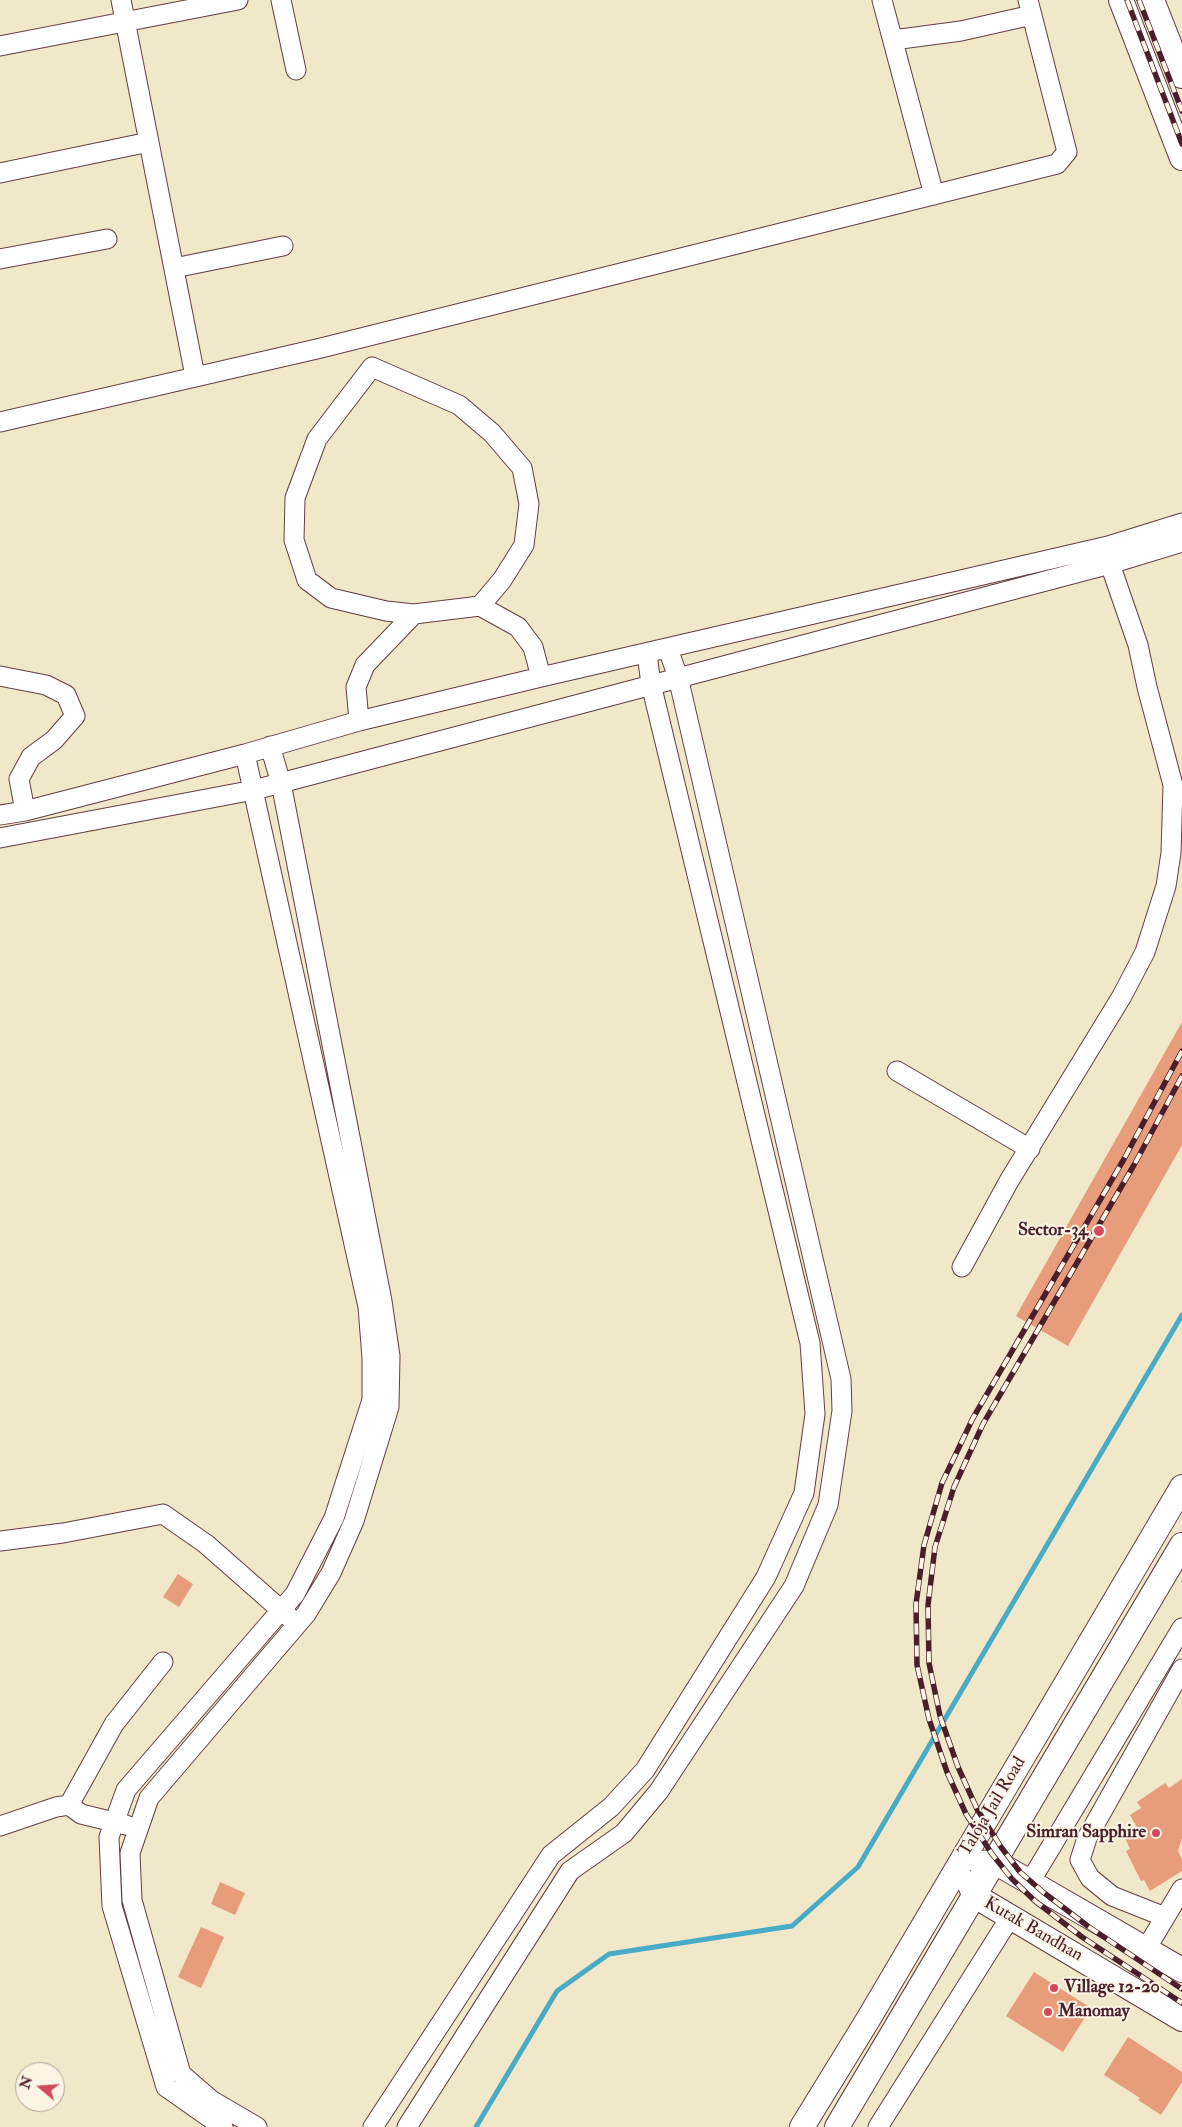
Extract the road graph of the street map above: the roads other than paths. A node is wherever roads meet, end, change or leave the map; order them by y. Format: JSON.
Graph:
{"nodes":[{"id":1,"x":121,"y":0,"type":"edge"},
{"id":2,"x":238,"y":0,"type":"edge"},
{"id":3,"x":281,"y":0,"type":"edge"},
{"id":4,"x":882,"y":0,"type":"edge"},
{"id":5,"x":1121,"y":0,"type":"edge"},
{"id":6,"x":1152,"y":0,"type":"edge"},
{"id":7,"x":1030,"y":8,"type":"edge"},
{"id":8,"x":125,"y":22,"type":"junction"},
{"id":9,"x":893,"y":40,"type":"junction"},
{"id":10,"x":0,"y":46,"type":"edge"},
{"id":11,"x":296,"y":70,"type":"dead end"},
{"id":12,"x":1182,"y":76,"type":"edge"},
{"id":13,"x":149,"y":142,"type":"junction"},
{"id":14,"x":1182,"y":158,"type":"edge"},
{"id":15,"x":0,"y":173,"type":"edge"},
{"id":16,"x":934,"y":195,"type":"junction"},
{"id":17,"x":107,"y":238,"type":"dead end"},
{"id":18,"x":283,"y":246,"type":"dead end"},
{"id":19,"x":0,"y":260,"type":"edge"},
{"id":20,"x":174,"y":268,"type":"junction"},
{"id":21,"x":195,"y":376,"type":"junction"},
{"id":22,"x":0,"y":422,"type":"edge"},
{"id":23,"x":1182,"y":523,"type":"edge"},
{"id":24,"x":1182,"y":542,"type":"edge"},
{"id":25,"x":1109,"y":555,"type":"junction"},
{"id":26,"x":480,"y":606,"type":"junction"},
{"id":27,"x":414,"y":614,"type":"junction"},
{"id":28,"x":668,"y":649,"type":"junction"},
{"id":29,"x":647,"y":654,"type":"junction"},
{"id":30,"x":0,"y":676,"type":"edge"},
{"id":31,"x":541,"y":677,"type":"junction"},
{"id":32,"x":678,"y":677,"type":"junction"},
{"id":33,"x":651,"y":684,"type":"junction"},
{"id":34,"x":359,"y":721,"type":"junction"},
{"id":35,"x":270,"y":746,"type":"junction"},
{"id":36,"x":245,"y":754,"type":"junction"},
{"id":37,"x":281,"y":783,"type":"junction"},
{"id":38,"x":254,"y":790,"type":"junction"},
{"id":39,"x":25,"y":811,"type":"junction"},
{"id":40,"x":0,"y":815,"type":"edge"},
{"id":41,"x":0,"y":838,"type":"edge"},
{"id":42,"x":897,"y":1071,"type":"dead end"},
{"id":43,"x":1030,"y":1149,"type":"junction"},
{"id":44,"x":962,"y":1266,"type":"dead end"},
{"id":45,"x":1182,"y":1487,"type":"edge"},
{"id":46,"x":0,"y":1541,"type":"edge"},
{"id":47,"x":1182,"y":1545,"type":"edge"},
{"id":48,"x":282,"y":1609,"type":"junction"},
{"id":49,"x":296,"y":1625,"type":"junction"},
{"id":50,"x":1182,"y":1628,"type":"edge"},
{"id":51,"x":162,"y":1662,"type":"dead end"},
{"id":52,"x":1182,"y":1669,"type":"edge"},
{"id":53,"x":69,"y":1805,"type":"junction"},
{"id":54,"x":114,"y":1821,"type":"junction"},
{"id":55,"x":0,"y":1826,"type":"edge"},
{"id":56,"x":139,"y":1829,"type":"junction"},
{"id":57,"x":995,"y":1862,"type":"junction"},
{"id":58,"x":960,"y":1864,"type":"junction"},
{"id":59,"x":1030,"y":1882,"type":"junction"},
{"id":60,"x":1182,"y":1889,"type":"edge"},
{"id":61,"x":975,"y":1896,"type":"junction"},
{"id":62,"x":1011,"y":1916,"type":"junction"},
{"id":63,"x":1166,"y":1917,"type":"junction"},
{"id":64,"x":1146,"y":1949,"type":"junction"},
{"id":65,"x":1182,"y":1970,"type":"edge"},
{"id":66,"x":1182,"y":2019,"type":"edge"},
{"id":67,"x":223,"y":2127,"type":"edge"},
{"id":68,"x":256,"y":2127,"type":"edge"},
{"id":69,"x":374,"y":2127,"type":"edge"},
{"id":70,"x":407,"y":2127,"type":"edge"},
{"id":71,"x":802,"y":2127,"type":"edge"},
{"id":72,"x":837,"y":2127,"type":"edge"},
{"id":73,"x":878,"y":2127,"type":"edge"}],
"edges":[{"from":1,"to":8,"type":"street"},
{"from":2,"to":8,"type":"street"},
{"from":3,"to":11,"type":"street"},
{"from":4,"to":9,"type":"street"},
{"from":5,"to":14,"type":"main road"},
{"from":6,"to":12,"type":"main road"},
{"from":7,"to":9,"type":"street"},
{"from":7,"to":16,"type":"street"},
{"from":8,"to":10,"type":"street"},
{"from":8,"to":13,"type":"street"},
{"from":9,"to":16,"type":"street"},
{"from":13,"to":15,"type":"street"},
{"from":13,"to":20,"type":"street"},
{"from":16,"to":21,"type":"street"},
{"from":17,"to":19,"type":"street"},
{"from":18,"to":20,"type":"street"},
{"from":20,"to":21,"type":"street"},
{"from":21,"to":22,"type":"street"},
{"from":23,"to":25,"type":"street"},
{"from":24,"to":25,"type":"street"},
{"from":25,"to":28,"type":"street"},
{"from":25,"to":32,"type":"street"},
{"from":25,"to":43,"type":"street"},
{"from":26,"to":27,"type":"street"},
{"from":26,"to":27,"type":"street"},
{"from":26,"to":31,"type":"street"},
{"from":27,"to":34,"type":"street"},
{"from":28,"to":29,"type":"street"},
{"from":28,"to":32,"type":"street"},
{"from":29,"to":31,"type":"street"},
{"from":29,"to":33,"type":"street"},
{"from":30,"to":39,"type":"street"},
{"from":31,"to":34,"type":"street"},
{"from":32,"to":33,"type":"street"},
{"from":32,"to":70,"type":"street"},
{"from":33,"to":37,"type":"street"},
{"from":33,"to":69,"type":"street"},
{"from":34,"to":35,"type":"street"},
{"from":35,"to":36,"type":"street"},
{"from":35,"to":37,"type":"street"},
{"from":36,"to":38,"type":"street"},
{"from":36,"to":39,"type":"street"},
{"from":37,"to":38,"type":"street"},
{"from":37,"to":49,"type":"street"},
{"from":38,"to":41,"type":"street"},
{"from":38,"to":48,"type":"street"},
{"from":39,"to":40,"type":"street"},
{"from":42,"to":43,"type":"street"},
{"from":43,"to":44,"type":"street"},
{"from":45,"to":58,"type":"main road","name":"Taloja Jail Road"},
{"from":46,"to":48,"type":"street"},
{"from":47,"to":57,"type":"main road","name":"Taloja Jail Road"},
{"from":48,"to":49,"type":"street"},
{"from":48,"to":54,"type":"street"},
{"from":49,"to":56,"type":"street"},
{"from":50,"to":59,"type":"street"},
{"from":51,"to":53,"type":"street"},
{"from":52,"to":63,"type":"street"},
{"from":53,"to":54,"type":"street"},
{"from":53,"to":55,"type":"street"},
{"from":54,"to":56,"type":"street"},
{"from":54,"to":67,"type":"street"},
{"from":56,"to":68,"type":"street"},
{"from":57,"to":58,"type":"main road"},
{"from":57,"to":59,"type":"main road"},
{"from":57,"to":61,"type":"main road","name":"Taloja Jail Road"},
{"from":58,"to":61,"type":"main road","name":"Kutak Bandhan"},
{"from":58,"to":71,"type":"main road","name":"Taloja Jail Road"},
{"from":59,"to":64,"type":"main road"},
{"from":60,"to":63,"type":"street"},
{"from":61,"to":62,"type":"main road","name":"Kutak Bandhan"},
{"from":61,"to":72,"type":"main road","name":"Taloja Jail Road"},
{"from":62,"to":66,"type":"main road","name":"Kutak Bandhan"},
{"from":62,"to":73,"type":"street"},
{"from":63,"to":64,"type":"street"},
{"from":64,"to":65,"type":"main road"}]}
